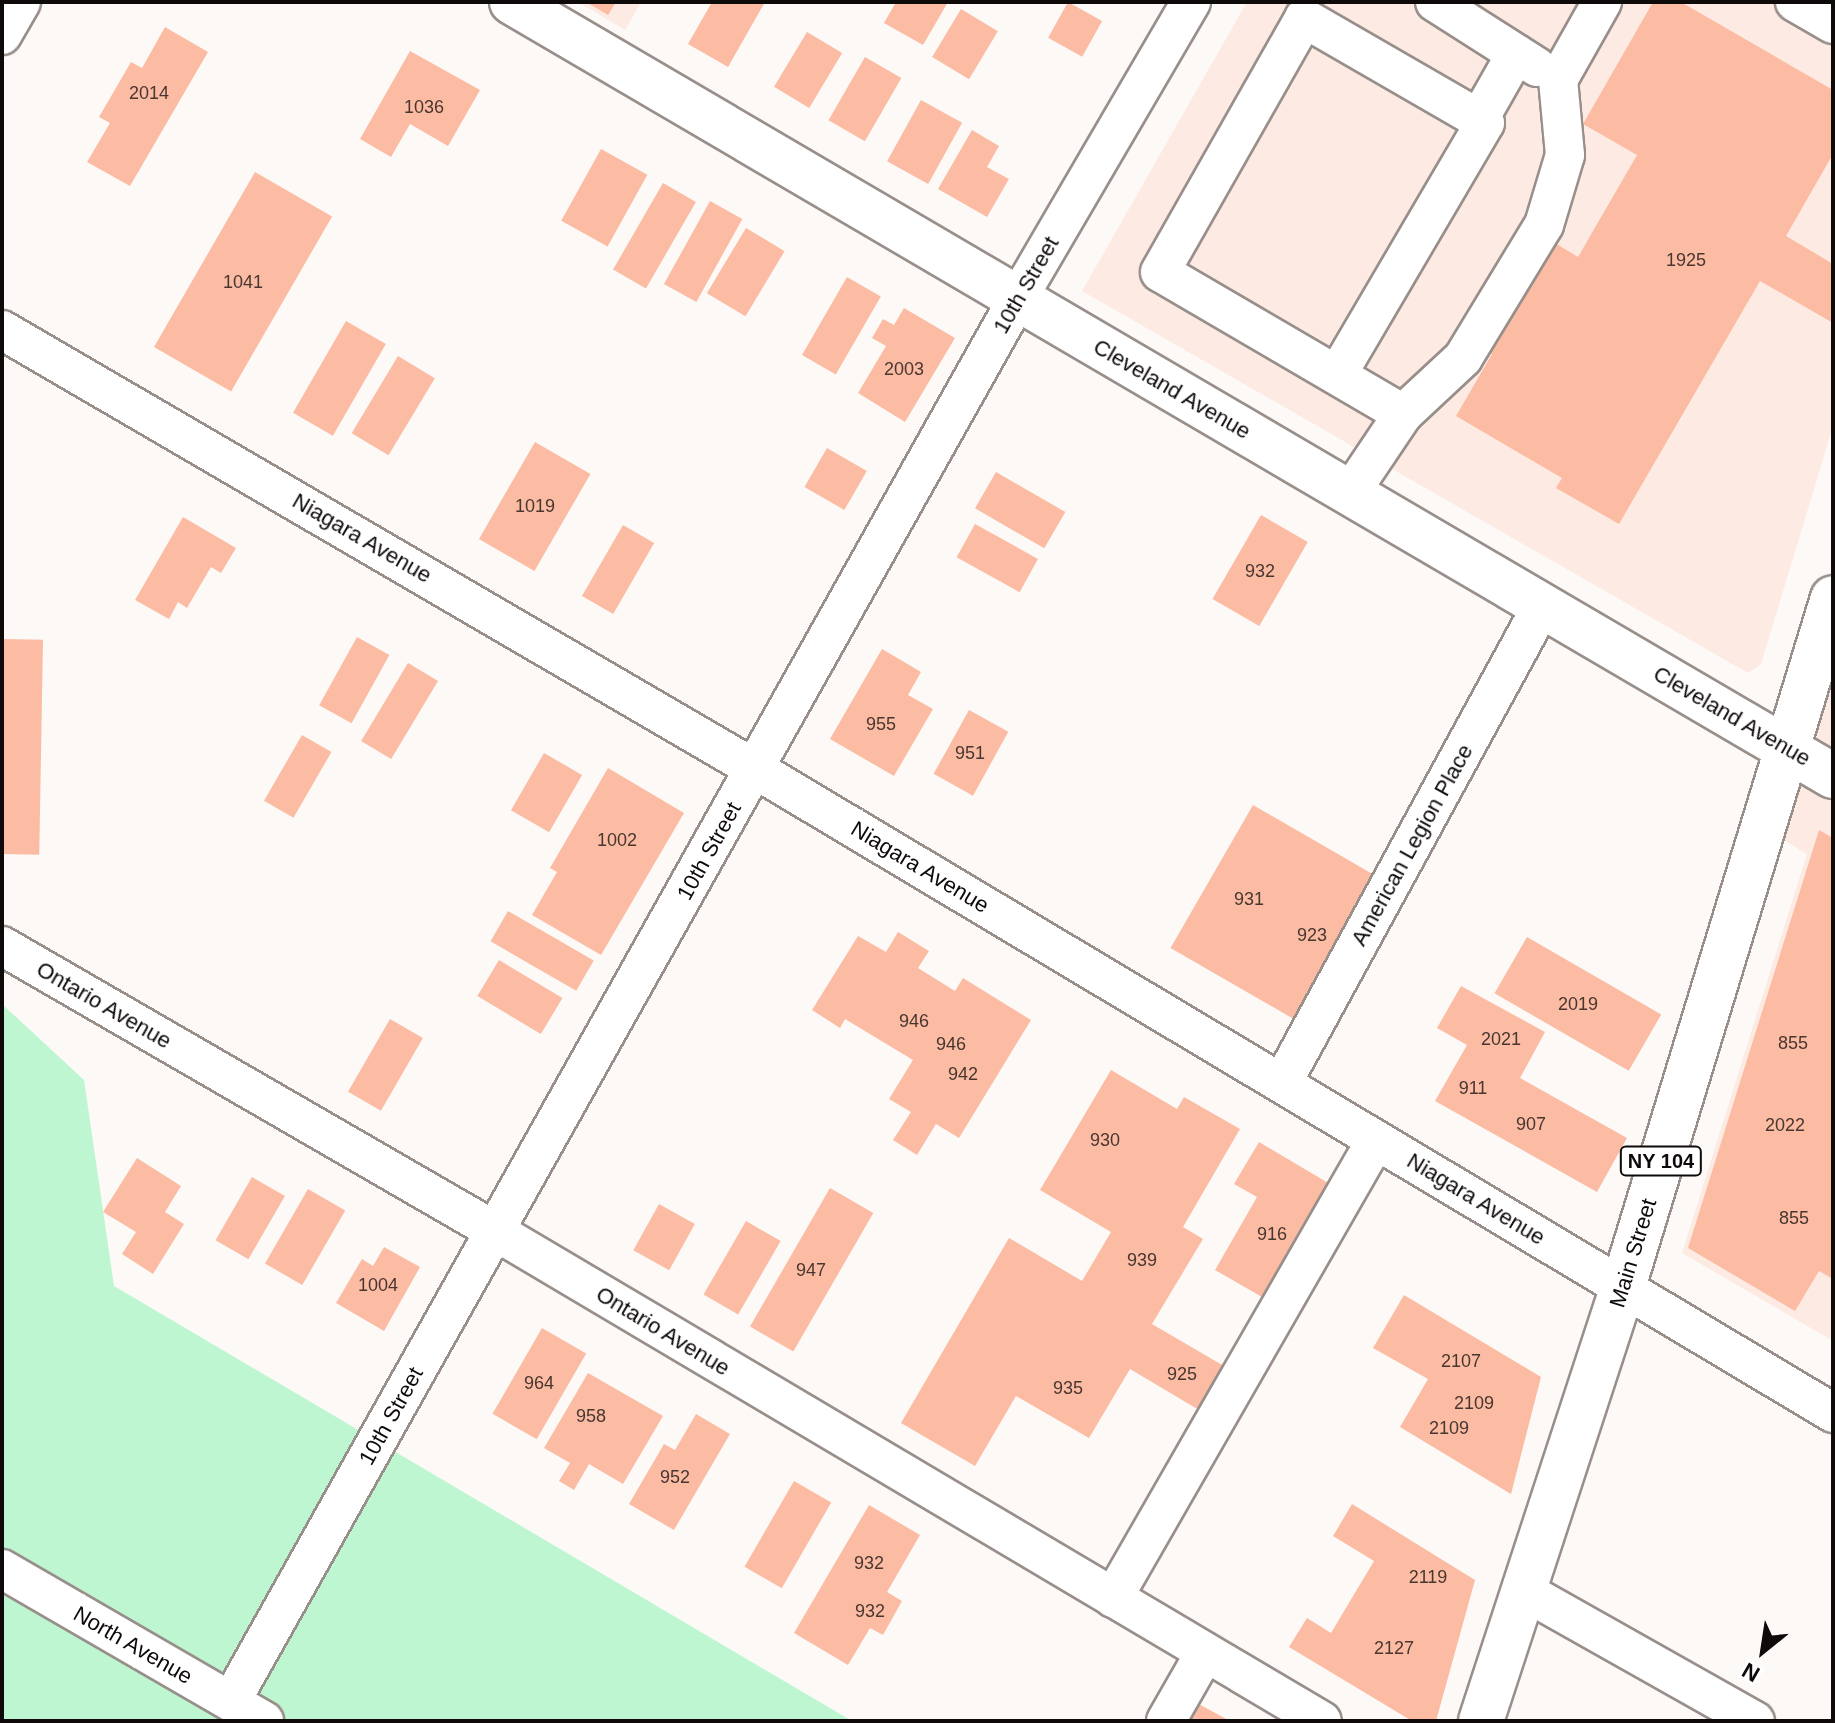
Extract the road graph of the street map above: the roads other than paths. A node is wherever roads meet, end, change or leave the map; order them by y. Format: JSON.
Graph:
{"nodes":[{"id":1,"x":21,"y":2,"type":"edge"},
{"id":2,"x":512,"y":2,"type":"edge"},
{"id":3,"x":1191,"y":2,"type":"edge"},
{"id":4,"x":1435,"y":2,"type":"edge"},
{"id":5,"x":1602,"y":2,"type":"edge"},
{"id":6,"x":1795,"y":2,"type":"edge"},
{"id":7,"x":1833,"y":24,"type":"edge"},
{"id":8,"x":2,"y":35,"type":"edge"},
{"id":9,"x":1516,"y":54,"type":"junction"},
{"id":10,"x":1558,"y":80,"type":"junction"},
{"id":11,"x":1479,"y":119,"type":"junction"},
{"id":12,"x":1018,"y":298,"type":"junction"},
{"id":13,"x":2,"y":330,"type":"edge"},
{"id":14,"x":1337,"y":375,"type":"junction"},
{"id":15,"x":1403,"y":414,"type":"junction"},
{"id":16,"x":1350,"y":493,"type":"junction"},
{"id":17,"x":1833,"y":598,"type":"edge"},
{"id":18,"x":1542,"y":606,"type":"junction"},
{"id":19,"x":1786,"y":749,"type":"junction"},
{"id":20,"x":755,"y":769,"type":"junction"},
{"id":21,"x":1833,"y":776,"type":"edge"},
{"id":22,"x":2,"y":946,"type":"edge"},
{"id":23,"x":1282,"y":1083,"type":"junction"},
{"id":24,"x":1376,"y":1140,"type":"junction"},
{"id":25,"x":495,"y":1231,"type":"junction"},
{"id":26,"x":1623,"y":1287,"type":"junction"},
{"id":27,"x":1833,"y":1413,"type":"edge"},
{"id":28,"x":2,"y":1569,"type":"edge"},
{"id":29,"x":1524,"y":1591,"type":"junction"},
{"id":30,"x":1113,"y":1598,"type":"junction"},
{"id":31,"x":1205,"y":1653,"type":"junction"},
{"id":32,"x":231,"y":1701,"type":"junction"},
{"id":33,"x":264,"y":1721,"type":"edge"},
{"id":34,"x":1166,"y":1721,"type":"edge"},
{"id":35,"x":1322,"y":1721,"type":"edge"},
{"id":36,"x":1481,"y":1721,"type":"edge"},
{"id":37,"x":1755,"y":1721,"type":"edge"}],
"edges":[{"from":1,"to":8,"type":"street"},
{"from":2,"to":12,"type":"main road","name":"Cleveland Avenue"},
{"from":3,"to":12,"type":"street","name":"10th Street"},
{"from":4,"to":9,"type":"street"},
{"from":5,"to":10,"type":"street"},
{"from":6,"to":7,"type":"street"},
{"from":9,"to":10,"type":"street"},
{"from":9,"to":11,"type":"street"},
{"from":10,"to":15,"type":"street"},
{"from":11,"to":14,"type":"street"},
{"from":11,"to":14,"type":"street"},
{"from":12,"to":16,"type":"main road","name":"Cleveland Avenue"},
{"from":12,"to":20,"type":"street","name":"10th Street"},
{"from":13,"to":20,"type":"street","name":"Niagara Avenue"},
{"from":14,"to":15,"type":"street"},
{"from":15,"to":16,"type":"street"},
{"from":16,"to":18,"type":"main road","name":"Cleveland Avenue"},
{"from":17,"to":19,"type":"main road","name":"Main Street","number":"NY 104"},
{"from":18,"to":19,"type":"main road","name":"Cleveland Avenue"},
{"from":18,"to":23,"type":"street","name":"American Legion Place"},
{"from":19,"to":21,"type":"main road","name":"Cleveland Avenue"},
{"from":19,"to":26,"type":"main road","name":"Main Street","number":"NY 104"},
{"from":20,"to":23,"type":"street","name":"Niagara Avenue"},
{"from":20,"to":25,"type":"street","name":"10th Street"},
{"from":22,"to":25,"type":"street","name":"Ontario Avenue"},
{"from":23,"to":24,"type":"street","name":"Niagara Avenue"},
{"from":24,"to":26,"type":"street","name":"Niagara Avenue"},
{"from":24,"to":30,"type":"street"},
{"from":25,"to":30,"type":"street","name":"Ontario Avenue"},
{"from":25,"to":32,"type":"street","name":"10th Street"},
{"from":26,"to":27,"type":"street","name":"Niagara Avenue"},
{"from":26,"to":29,"type":"main road","name":"Main Street","number":"NY 104"},
{"from":28,"to":32,"type":"street","name":"North Avenue"},
{"from":29,"to":36,"type":"main road","name":"Main Street","number":"NY 104"},
{"from":29,"to":37,"type":"street"},
{"from":30,"to":31,"type":"street","name":"Ontario Avenue"},
{"from":31,"to":34,"type":"street"},
{"from":31,"to":35,"type":"street","name":"Ontario Avenue"},
{"from":32,"to":33,"type":"street","name":"North Avenue"}]}
